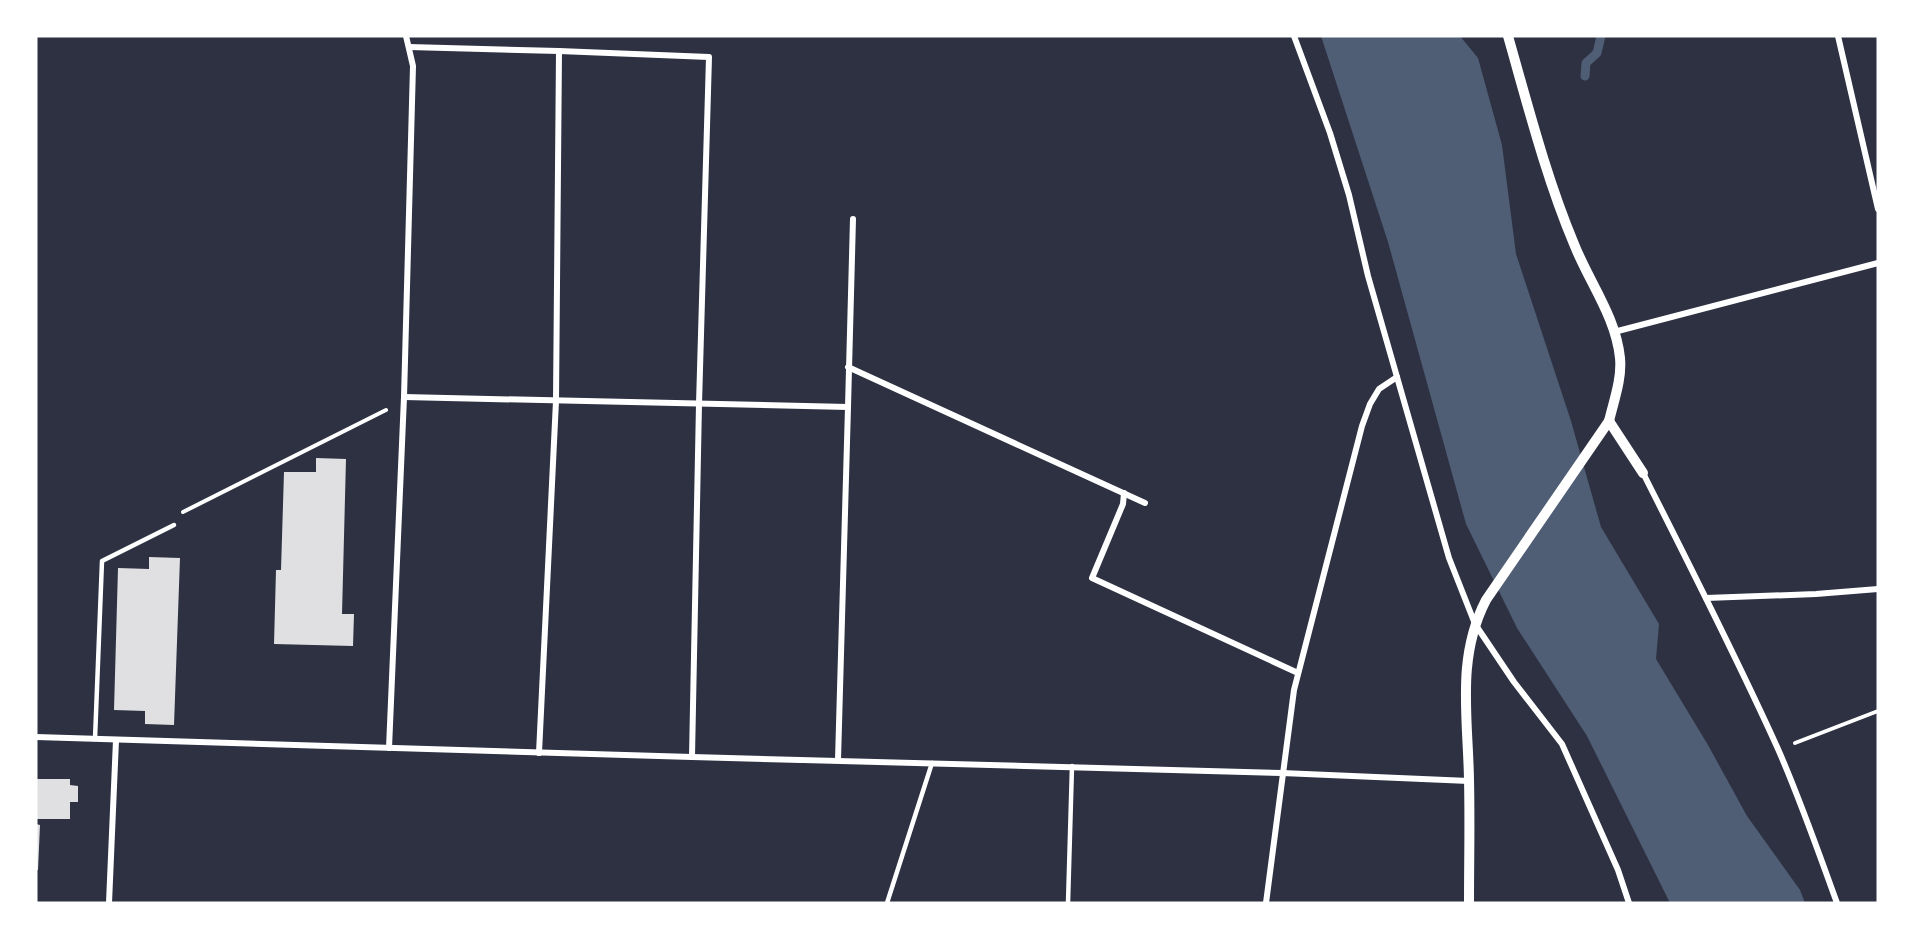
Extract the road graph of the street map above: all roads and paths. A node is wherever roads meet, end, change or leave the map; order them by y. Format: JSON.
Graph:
{"nodes":[{"id":1,"x":406,"y":36,"type":"edge"},
{"id":2,"x":1294,"y":36,"type":"edge"},
{"id":3,"x":1508,"y":36,"type":"edge"},
{"id":4,"x":1838,"y":36,"type":"edge"},
{"id":5,"x":409,"y":47,"type":"junction"},
{"id":6,"x":559,"y":51,"type":"junction"},
{"id":7,"x":1878,"y":164,"type":"edge"},
{"id":8,"x":1870,"y":168,"type":"junction"},
{"id":9,"x":1878,"y":209,"type":"edge"},
{"id":10,"x":853,"y":219,"type":"dead end"},
{"id":11,"x":1878,"y":263,"type":"edge"},
{"id":12,"x":1614,"y":332,"type":"junction"},
{"id":13,"x":848,"y":367,"type":"junction"},
{"id":14,"x":1397,"y":377,"type":"junction"},
{"id":15,"x":404,"y":397,"type":"junction"},
{"id":16,"x":556,"y":400,"type":"junction"},
{"id":17,"x":699,"y":404,"type":"junction"},
{"id":18,"x":848,"y":407,"type":"junction"},
{"id":19,"x":1609,"y":421,"type":"junction"},
{"id":20,"x":1643,"y":473,"type":"joint"},
{"id":21,"x":1124,"y":494,"type":"junction"},
{"id":22,"x":1145,"y":503,"type":"dead end"},
{"id":23,"x":174,"y":525,"type":"joint"},
{"id":24,"x":1878,"y":589,"type":"edge"},
{"id":25,"x":1706,"y":598,"type":"junction"},
{"id":26,"x":1475,"y":624,"type":"junction"},
{"id":27,"x":1298,"y":673,"type":"junction"},
{"id":28,"x":1878,"y":711,"type":"edge"},
{"id":29,"x":36,"y":737,"type":"edge"},
{"id":30,"x":95,"y":739,"type":"junction"},
{"id":31,"x":116,"y":740,"type":"junction"},
{"id":32,"x":388,"y":748,"type":"junction"},
{"id":33,"x":1778,"y":750,"type":"junction"},
{"id":34,"x":539,"y":753,"type":"junction"},
{"id":35,"x":692,"y":757,"type":"junction"},
{"id":36,"x":838,"y":760,"type":"junction"},
{"id":37,"x":932,"y":763,"type":"junction"},
{"id":38,"x":1072,"y":766,"type":"junction"},
{"id":39,"x":1282,"y":772,"type":"junction"},
{"id":40,"x":1469,"y":781,"type":"junction"},
{"id":41,"x":109,"y":903,"type":"edge"},
{"id":42,"x":887,"y":903,"type":"edge"},
{"id":43,"x":1068,"y":903,"type":"edge"},
{"id":44,"x":1266,"y":903,"type":"edge"},
{"id":45,"x":1469,"y":903,"type":"edge"},
{"id":46,"x":1629,"y":903,"type":"edge"},
{"id":47,"x":1837,"y":903,"type":"edge"}],
"edges":[{"from":1,"to":5,"type":"street"},
{"from":2,"to":14,"type":"street"},
{"from":3,"to":12,"type":"street"},
{"from":4,"to":8,"type":"street"},
{"from":5,"to":6,"type":"street"},
{"from":5,"to":15,"type":"street"},
{"from":6,"to":16,"type":"street"},
{"from":6,"to":17,"type":"street"},
{"from":7,"to":8,"type":"street"},
{"from":8,"to":9,"type":"street"},
{"from":10,"to":13,"type":"street"},
{"from":11,"to":12,"type":"street"},
{"from":12,"to":19,"type":"street"},
{"from":13,"to":18,"type":"street"},
{"from":13,"to":21,"type":"street"},
{"from":14,"to":26,"type":"street"},
{"from":14,"to":27,"type":"street"},
{"from":15,"to":16,"type":"street"},
{"from":15,"to":23,"type":"path"},
{"from":15,"to":32,"type":"street"},
{"from":16,"to":17,"type":"street"},
{"from":16,"to":34,"type":"street"},
{"from":17,"to":18,"type":"street"},
{"from":17,"to":35,"type":"street"},
{"from":18,"to":36,"type":"street"},
{"from":19,"to":20,"type":"street"},
{"from":19,"to":26,"type":"street"},
{"from":20,"to":25,"type":"street"},
{"from":21,"to":22,"type":"street"},
{"from":21,"to":27,"type":"street"},
{"from":23,"to":30,"type":"lane"},
{"from":24,"to":25,"type":"street"},
{"from":25,"to":33,"type":"street"},
{"from":26,"to":40,"type":"street"},
{"from":26,"to":46,"type":"street"},
{"from":27,"to":39,"type":"street"},
{"from":28,"to":33,"type":"path"},
{"from":29,"to":30,"type":"street"},
{"from":30,"to":31,"type":"street"},
{"from":31,"to":32,"type":"street"},
{"from":31,"to":41,"type":"street"},
{"from":32,"to":34,"type":"street"},
{"from":33,"to":47,"type":"street"},
{"from":34,"to":35,"type":"street"},
{"from":35,"to":36,"type":"street"},
{"from":36,"to":37,"type":"street"},
{"from":37,"to":38,"type":"street"},
{"from":37,"to":42,"type":"lane"},
{"from":38,"to":39,"type":"street"},
{"from":38,"to":43,"type":"lane"},
{"from":39,"to":40,"type":"street"},
{"from":39,"to":44,"type":"street"},
{"from":40,"to":45,"type":"street"}]}
